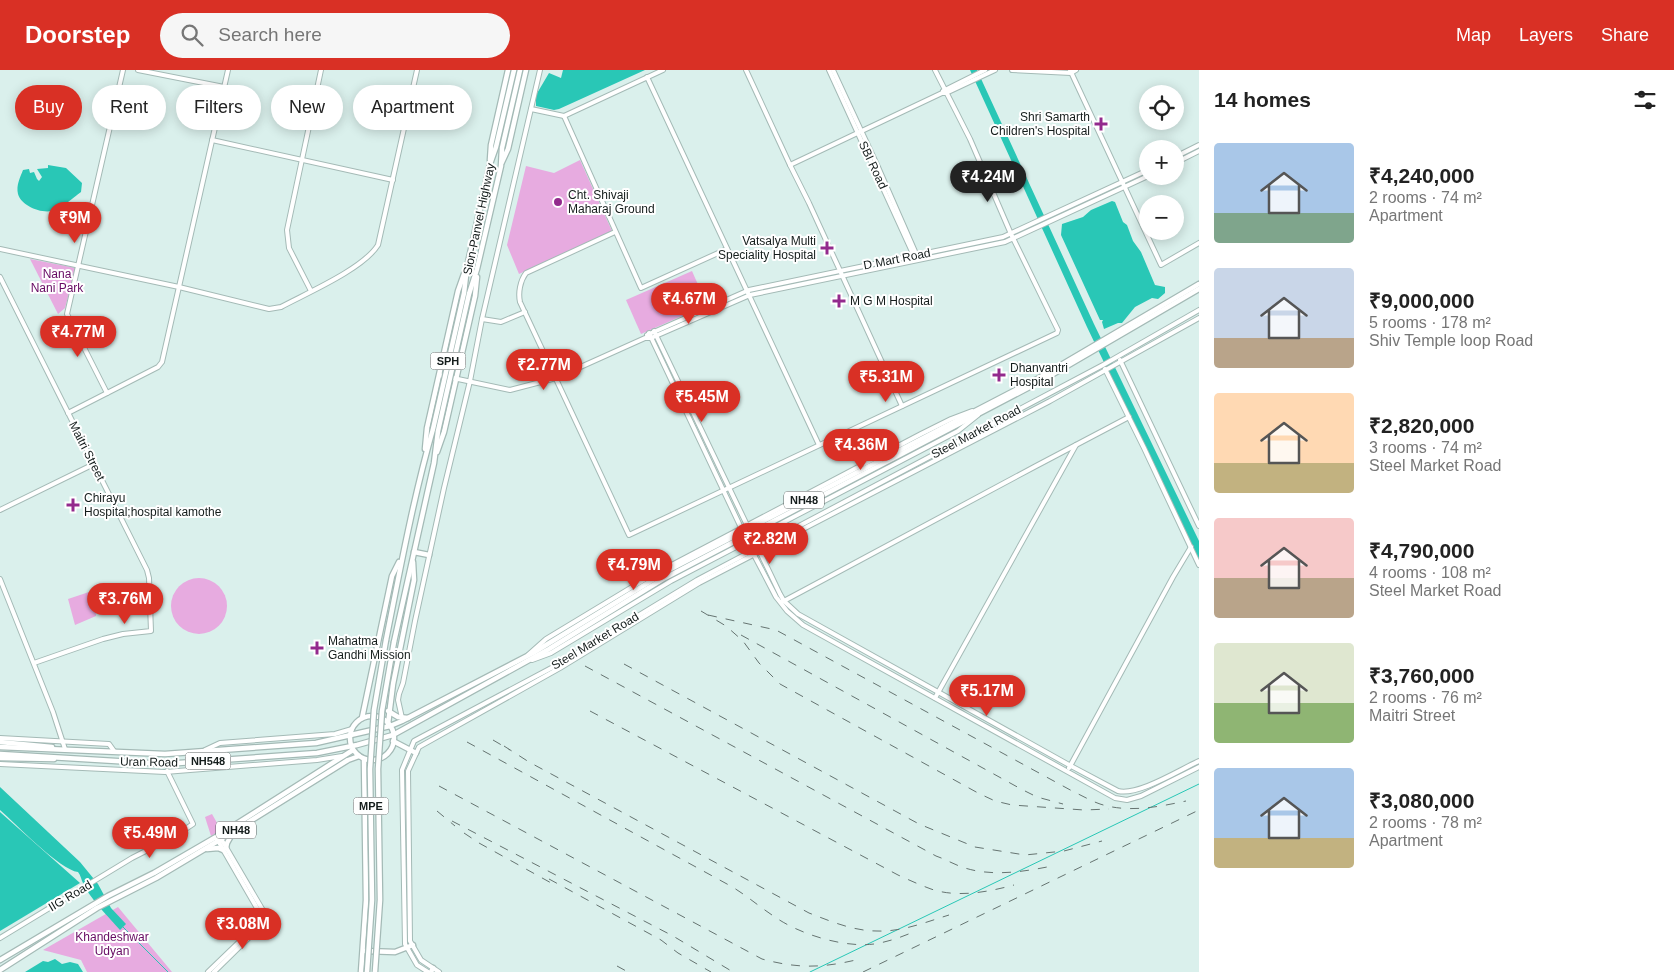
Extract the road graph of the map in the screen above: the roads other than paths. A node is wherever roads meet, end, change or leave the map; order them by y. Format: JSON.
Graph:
{"nodes":[{"id":1,"x":123,"y":70,"type":"edge"},
{"id":2,"x":138,"y":70,"type":"edge"},
{"id":3,"x":228,"y":70,"type":"edge"},
{"id":4,"x":321,"y":70,"type":"edge"},
{"id":5,"x":417,"y":70,"type":"edge"},
{"id":6,"x":508,"y":70,"type":"edge"},
{"id":7,"x":514,"y":70,"type":"edge"},
{"id":8,"x":520,"y":70,"type":"edge"},
{"id":9,"x":526,"y":70,"type":"edge"},
{"id":10,"x":540,"y":70,"type":"edge"},
{"id":11,"x":663,"y":70,"type":"edge"},
{"id":12,"x":746,"y":70,"type":"edge"},
{"id":13,"x":831,"y":70,"type":"edge"},
{"id":14,"x":935,"y":70,"type":"edge"},
{"id":15,"x":995,"y":70,"type":"edge"},
{"id":16,"x":1012,"y":70,"type":"edge"},
{"id":17,"x":1076,"y":70,"type":"edge"},
{"id":18,"x":1071,"y":71,"type":"edge"},
{"id":19,"x":983,"y":72,"type":"edge"},
{"id":20,"x":647,"y":77,"type":"junction"},
{"id":21,"x":214,"y":85,"type":"edge"},
{"id":22,"x":224,"y":85,"type":"edge"},
{"id":23,"x":944,"y":92,"type":"junction"},
{"id":24,"x":531,"y":109,"type":"junction"},
{"id":25,"x":564,"y":116,"type":"junction"},
{"id":26,"x":214,"y":130,"type":"edge"},
{"id":27,"x":860,"y":132,"type":"junction"},
{"id":28,"x":212,"y":140,"type":"junction"},
{"id":29,"x":1199,"y":145,"type":"edge"},
{"id":30,"x":499,"y":147,"type":"junction"},
{"id":31,"x":1184,"y":152,"type":"edge"},
{"id":32,"x":1199,"y":152,"type":"edge"},
{"id":33,"x":1184,"y":159,"type":"edge"},
{"id":34,"x":302,"y":160,"type":"junction"},
{"id":35,"x":490,"y":164,"type":"junction"},
{"id":36,"x":790,"y":165,"type":"junction"},
{"id":37,"x":501,"y":166,"type":"junction"},
{"id":38,"x":1139,"y":174,"type":"edge"},
{"id":39,"x":393,"y":180,"type":"junction"},
{"id":40,"x":1139,"y":180,"type":"edge"},
{"id":41,"x":1122,"y":182,"type":"junction"},
{"id":42,"x":1124,"y":187,"type":"junction"},
{"id":43,"x":616,"y":232,"type":"junction"},
{"id":44,"x":1011,"y":234,"type":"junction"},
{"id":45,"x":1014,"y":239,"type":"junction"},
{"id":46,"x":1199,"y":243,"type":"edge"},
{"id":47,"x":727,"y":249,"type":"junction"},
{"id":48,"x":0,"y":250,"type":"edge"},
{"id":49,"x":915,"y":255,"type":"junction"},
{"id":50,"x":918,"y":260,"type":"junction"},
{"id":51,"x":79,"y":266,"type":"junction"},
{"id":52,"x":467,"y":267,"type":"junction"},
{"id":53,"x":477,"y":270,"type":"junction"},
{"id":54,"x":840,"y":270,"type":"junction"},
{"id":55,"x":842,"y":276,"type":"junction"},
{"id":56,"x":0,"y":277,"type":"edge"},
{"id":57,"x":1199,"y":284,"type":"edge"},
{"id":58,"x":179,"y":287,"type":"junction"},
{"id":59,"x":1199,"y":289,"type":"edge"},
{"id":60,"x":311,"y":291,"type":"junction"},
{"id":61,"x":746,"y":291,"type":"junction"},
{"id":62,"x":467,"y":294,"type":"junction"},
{"id":63,"x":748,"y":296,"type":"junction"},
{"id":64,"x":1199,"y":310,"type":"edge"},
{"id":65,"x":524,"y":312,"type":"junction"},
{"id":66,"x":482,"y":318,"type":"junction"},
{"id":67,"x":1199,"y":318,"type":"edge"},
{"id":68,"x":654,"y":331,"type":"junction"},
{"id":69,"x":649,"y":333,"type":"junction"},
{"id":70,"x":656,"y":336,"type":"junction"},
{"id":71,"x":645,"y":338,"type":"junction"},
{"id":72,"x":651,"y":338,"type":"junction"},
{"id":73,"x":1111,"y":338,"type":"junction"},
{"id":74,"x":1118,"y":356,"type":"junction"},
{"id":75,"x":1121,"y":362,"type":"junction"},
{"id":76,"x":1103,"y":364,"type":"junction"},
{"id":77,"x":1106,"y":370,"type":"junction"},
{"id":78,"x":439,"y":375,"type":"junction"},
{"id":79,"x":556,"y":378,"type":"junction"},
{"id":80,"x":456,"y":379,"type":"junction"},
{"id":81,"x":470,"y":382,"type":"junction"},
{"id":82,"x":107,"y":393,"type":"junction"},
{"id":83,"x":902,"y":406,"type":"junction"},
{"id":84,"x":68,"y":413,"type":"junction"},
{"id":85,"x":978,"y":413,"type":"junction"},
{"id":86,"x":1129,"y":418,"type":"junction"},
{"id":87,"x":435,"y":430,"type":"junction"},
{"id":88,"x":968,"y":436,"type":"junction"},
{"id":89,"x":970,"y":442,"type":"junction"},
{"id":90,"x":819,"y":445,"type":"junction"},
{"id":91,"x":1076,"y":445,"type":"junction"},
{"id":92,"x":424,"y":461,"type":"junction"},
{"id":93,"x":434,"y":463,"type":"junction"},
{"id":94,"x":94,"y":464,"type":"junction"},
{"id":95,"x":728,"y":488,"type":"junction"},
{"id":96,"x":723,"y":490,"type":"junction"},
{"id":97,"x":0,"y":510,"type":"edge"},
{"id":98,"x":1199,"y":526,"type":"edge"},
{"id":99,"x":746,"y":533,"type":"junction"},
{"id":100,"x":1191,"y":547,"type":"junction"},
{"id":101,"x":414,"y":552,"type":"junction"},
{"id":102,"x":756,"y":552,"type":"junction"},
{"id":103,"x":429,"y":555,"type":"junction"},
{"id":104,"x":402,"y":556,"type":"junction"},
{"id":105,"x":412,"y":558,"type":"junction"},
{"id":106,"x":1199,"y":565,"type":"edge"},
{"id":107,"x":0,"y":579,"type":"edge"},
{"id":108,"x":782,"y":602,"type":"junction"},
{"id":109,"x":524,"y":660,"type":"junction"},
{"id":110,"x":34,"y":663,"type":"junction"},
{"id":111,"x":939,"y":692,"type":"junction"},
{"id":112,"x":935,"y":698,"type":"junction"},
{"id":113,"x":388,"y":711,"type":"junction"},
{"id":114,"x":362,"y":718,"type":"junction"},
{"id":115,"x":402,"y":718,"type":"junction"},
{"id":116,"x":408,"y":718,"type":"junction"},
{"id":117,"x":389,"y":725,"type":"junction"},
{"id":118,"x":352,"y":729,"type":"junction"},
{"id":119,"x":350,"y":735,"type":"junction"},
{"id":120,"x":393,"y":735,"type":"junction"},
{"id":121,"x":0,"y":738,"type":"edge"},
{"id":122,"x":63,"y":741,"type":"junction"},
{"id":123,"x":393,"y":741,"type":"junction"},
{"id":124,"x":0,"y":742,"type":"edge"},
{"id":125,"x":0,"y":747,"type":"edge"},
{"id":126,"x":352,"y":748,"type":"junction"},
{"id":127,"x":65,"y":749,"type":"junction"},
{"id":128,"x":410,"y":750,"type":"junction"},
{"id":129,"x":114,"y":751,"type":"junction"},
{"id":130,"x":203,"y":752,"type":"junction"},
{"id":131,"x":416,"y":753,"type":"junction"},
{"id":132,"x":0,"y":754,"type":"edge"},
{"id":133,"x":342,"y":756,"type":"junction"},
{"id":134,"x":362,"y":757,"type":"junction"},
{"id":135,"x":0,"y":758,"type":"edge"},
{"id":136,"x":65,"y":758,"type":"junction"},
{"id":137,"x":1199,"y":761,"type":"edge"},
{"id":138,"x":0,"y":764,"type":"edge"},
{"id":139,"x":1070,"y":766,"type":"junction"},
{"id":140,"x":1199,"y":768,"type":"edge"},
{"id":141,"x":167,"y":771,"type":"junction"},
{"id":142,"x":1067,"y":772,"type":"junction"},
{"id":143,"x":235,"y":831,"type":"junction"},
{"id":144,"x":219,"y":838,"type":"junction"},
{"id":145,"x":204,"y":849,"type":"junction"},
{"id":146,"x":225,"y":849,"type":"junction"},
{"id":147,"x":109,"y":899,"type":"junction"},
{"id":148,"x":96,"y":906,"type":"junction"},
{"id":149,"x":264,"y":919,"type":"junction"},
{"id":150,"x":0,"y":938,"type":"edge"},
{"id":151,"x":412,"y":945,"type":"junction"},
{"id":152,"x":407,"y":948,"type":"junction"},
{"id":153,"x":363,"y":950,"type":"junction"},
{"id":154,"x":0,"y":960,"type":"edge"},
{"id":155,"x":0,"y":970,"type":"edge"},
{"id":156,"x":431,"y":971,"type":"edge"},
{"id":157,"x":208,"y":972,"type":"edge"},
{"id":158,"x":214,"y":972,"type":"edge"},
{"id":159,"x":361,"y":972,"type":"edge"},
{"id":160,"x":367,"y":972,"type":"edge"},
{"id":161,"x":375,"y":972,"type":"edge"},
{"id":162,"x":440,"y":972,"type":"edge"}],
"edges":[{"from":1,"to":51,"type":"street"},
{"from":2,"to":21,"type":"street"},
{"from":3,"to":22,"type":"street"},
{"from":4,"to":34,"type":"street"},
{"from":5,"to":39,"type":"street"},
{"from":6,"to":35,"type":"highway"},
{"from":7,"to":30,"type":"highway","number":"SPH"},
{"from":8,"to":30,"type":"highway","number":"SPH"},
{"from":9,"to":37,"type":"highway"},
{"from":10,"to":24,"type":"street"},
{"from":11,"to":20,"type":"street"},
{"from":12,"to":36,"type":"street"},
{"from":13,"to":27,"type":"street","name":"SBI Road"},
{"from":14,"to":23,"type":"street"},
{"from":15,"to":19,"type":"street"},
{"from":16,"to":18,"type":"street"},
{"from":17,"to":18,"type":"street"},
{"from":18,"to":41,"type":"street"},
{"from":19,"to":23,"type":"street"},
{"from":20,"to":25,"type":"street"},
{"from":20,"to":47,"type":"street"},
{"from":23,"to":27,"type":"street"},
{"from":23,"to":44,"type":"street"},
{"from":24,"to":25,"type":"street"},
{"from":24,"to":66,"type":"street"},
{"from":25,"to":43,"type":"street"},
{"from":26,"to":28,"type":"street"},
{"from":27,"to":36,"type":"street"},
{"from":27,"to":49,"type":"street","name":"SBI Road"},
{"from":28,"to":34,"type":"street"},
{"from":28,"to":58,"type":"street"},
{"from":29,"to":31,"type":"street"},
{"from":30,"to":35,"type":"highway","name":"Sion-Panvel Highway","number":"SPH"},
{"from":30,"to":37,"type":"highway","name":"Sion-Panvel Highway","number":"SPH"},
{"from":32,"to":33,"type":"street"},
{"from":34,"to":39,"type":"street"},
{"from":34,"to":60,"type":"street"},
{"from":35,"to":52,"type":"highway","name":"Sion-Panvel Highway","number":"SPH"},
{"from":36,"to":54,"type":"street"},
{"from":37,"to":53,"type":"highway","name":"Sion-Panvel Highway","number":"SPH"},
{"from":38,"to":41,"type":"street","name":"D Mart Road"},
{"from":39,"to":60,"type":"street"},
{"from":40,"to":42,"type":"street","name":"D Mart Road"},
{"from":41,"to":42,"type":"street"},
{"from":41,"to":44,"type":"street","name":"D Mart Road"},
{"from":42,"to":45,"type":"street","name":"D Mart Road"},
{"from":42,"to":46,"type":"street"},
{"from":43,"to":47,"type":"street"},
{"from":43,"to":65,"type":"street"},
{"from":44,"to":45,"type":"street"},
{"from":44,"to":49,"type":"street","name":"D Mart Road"},
{"from":45,"to":50,"type":"street","name":"D Mart Road"},
{"from":45,"to":83,"type":"street"},
{"from":47,"to":61,"type":"street"},
{"from":48,"to":51,"type":"street"},
{"from":49,"to":50,"type":"street","name":"SBI Road"},
{"from":49,"to":54,"type":"street","name":"D Mart Road"},
{"from":50,"to":55,"type":"street","name":"D Mart Road"},
{"from":51,"to":58,"type":"street"},
{"from":51,"to":82,"type":"street"},
{"from":52,"to":62,"type":"highway","name":"Sion-Panvel Highway","number":"SPH"},
{"from":52,"to":78,"type":"highway"},
{"from":53,"to":62,"type":"highway","name":"Sion-Panvel Highway","number":"SPH"},
{"from":53,"to":80,"type":"highway"},
{"from":54,"to":55,"type":"street"},
{"from":54,"to":61,"type":"street","name":"D Mart Road"},
{"from":55,"to":63,"type":"street","name":"D Mart Road"},
{"from":55,"to":83,"type":"street"},
{"from":56,"to":84,"type":"street","name":"Maitri Street"},
{"from":57,"to":73,"type":"highway","number":"NH48"},
{"from":58,"to":60,"type":"street"},
{"from":58,"to":82,"type":"street"},
{"from":59,"to":73,"type":"highway","number":"NH48"},
{"from":61,"to":63,"type":"street"},
{"from":61,"to":68,"type":"street","name":"D Mart Road"},
{"from":62,"to":87,"type":"highway","number":"SPH","bridge":true},
{"from":63,"to":70,"type":"street","name":"D Mart Road"},
{"from":63,"to":90,"type":"street"},
{"from":64,"to":74,"type":"street","name":"Steel Market Road"},
{"from":65,"to":66,"type":"street"},
{"from":65,"to":79,"type":"street"},
{"from":66,"to":81,"type":"street"},
{"from":67,"to":75,"type":"street","name":"Steel Market Road"},
{"from":68,"to":69,"type":"street","name":"D Mart Road"},
{"from":68,"to":70,"type":"street"},
{"from":69,"to":71,"type":"street","name":"D Mart Road"},
{"from":69,"to":72,"type":"street"},
{"from":70,"to":72,"type":"street","name":"D Mart Road"},
{"from":70,"to":95,"type":"street"},
{"from":71,"to":72,"type":"street","name":"D Mart Road"},
{"from":71,"to":79,"type":"street","name":"D Mart Road"},
{"from":72,"to":96,"type":"street"},
{"from":73,"to":85,"type":"highway","number":"NH48"},
{"from":74,"to":75,"type":"street"},
{"from":74,"to":76,"type":"street","name":"Steel Market Road"},
{"from":75,"to":77,"type":"street","name":"Steel Market Road"},
{"from":75,"to":98,"type":"street"},
{"from":76,"to":77,"type":"street"},
{"from":76,"to":88,"type":"street","name":"Steel Market Road"},
{"from":77,"to":86,"type":"street"},
{"from":77,"to":89,"type":"street","name":"Steel Market Road"},
{"from":78,"to":80,"type":"street","name":"D Mart Road"},
{"from":78,"to":92,"type":"highway"},
{"from":79,"to":81,"type":"street","name":"D Mart Road"},
{"from":79,"to":96,"type":"street"},
{"from":80,"to":81,"type":"street","name":"D Mart Road"},
{"from":80,"to":93,"type":"highway"},
{"from":81,"to":103,"type":"street"},
{"from":82,"to":84,"type":"street"},
{"from":83,"to":90,"type":"street"},
{"from":84,"to":94,"type":"street","name":"Maitri Street"},
{"from":85,"to":99,"type":"highway","number":"NH48"},
{"from":85,"to":99,"type":"street"},
{"from":86,"to":91,"type":"street"},
{"from":86,"to":100,"type":"street"},
{"from":87,"to":92,"type":"highway","number":"SPH"},
{"from":87,"to":93,"type":"highway","number":"SPH"},
{"from":88,"to":89,"type":"street"},
{"from":88,"to":102,"type":"street","name":"Steel Market Road"},
{"from":89,"to":102,"type":"street","name":"Steel Market Road"},
{"from":90,"to":95,"type":"street"},
{"from":91,"to":108,"type":"street"},
{"from":91,"to":111,"type":"street"},
{"from":92,"to":104,"type":"highway","number":"SPH"},
{"from":93,"to":101,"type":"highway","number":"SPH"},
{"from":94,"to":97,"type":"street"},
{"from":94,"to":110,"type":"street","name":"Maitri Street"},
{"from":95,"to":96,"type":"street"},
{"from":95,"to":99,"type":"street"},
{"from":96,"to":99,"type":"street"},
{"from":99,"to":102,"type":"street"},
{"from":99,"to":109,"type":"highway","number":"NH48"},
{"from":99,"to":109,"type":"street"},
{"from":100,"to":106,"type":"street"},
{"from":100,"to":139,"type":"street"},
{"from":101,"to":103,"type":"highway"},
{"from":101,"to":105,"type":"highway","number":"SPH"},
{"from":102,"to":108,"type":"street"},
{"from":102,"to":128,"type":"street","name":"Steel Market Road"},
{"from":102,"to":131,"type":"street","name":"Steel Market Road"},
{"from":103,"to":115,"type":"street"},
{"from":104,"to":114,"type":"highway","number":"SPH"},
{"from":104,"to":160,"type":"highway","number":"MPE","bridge":true},
{"from":105,"to":113,"type":"highway","number":"SPH"},
{"from":105,"to":161,"type":"highway","number":"MPE","bridge":true},
{"from":107,"to":110,"type":"street"},
{"from":108,"to":111,"type":"street"},
{"from":108,"to":112,"type":"street"},
{"from":109,"to":116,"type":"highway","number":"NH48"},
{"from":109,"to":120,"type":"highway","number":"NH48"},
{"from":110,"to":122,"type":"street"},
{"from":111,"to":112,"type":"street"},
{"from":111,"to":139,"type":"street"},
{"from":112,"to":142,"type":"street"},
{"from":113,"to":115,"type":"highway"},
{"from":113,"to":117,"type":"highway","number":"SPH"},
{"from":114,"to":117,"type":"highway"},
{"from":114,"to":118,"type":"highway"},
{"from":115,"to":116,"type":"highway"},
{"from":116,"to":117,"type":"highway","number":"NH48"},
{"from":117,"to":119,"type":"highway","name":"Uran Road"},
{"from":117,"to":120,"type":"highway"},
{"from":118,"to":119,"type":"highway"},
{"from":118,"to":130,"type":"street"},
{"from":119,"to":126,"type":"highway"},
{"from":119,"to":130,"type":"highway","name":"Uran Road","number":"NH548"},
{"from":120,"to":123,"type":"highway"},
{"from":120,"to":126,"type":"highway"},
{"from":121,"to":122,"type":"street"},
{"from":122,"to":127,"type":"street"},
{"from":122,"to":129,"type":"street"},
{"from":123,"to":128,"type":"highway"},
{"from":123,"to":134,"type":"highway"},
{"from":124,"to":127,"type":"highway","name":"Uran Road","number":"NH548"},
{"from":125,"to":127,"type":"highway","name":"Uran Road","number":"NH548"},
{"from":126,"to":133,"type":"highway","number":"NH48"},
{"from":126,"to":134,"type":"highway"},
{"from":126,"to":136,"type":"highway","name":"Uran Road","number":"NH548"},
{"from":127,"to":129,"type":"highway","name":"Uran Road","number":"NH548"},
{"from":128,"to":131,"type":"highway"},
{"from":128,"to":152,"type":"street","name":"Steel Market Road"},
{"from":129,"to":130,"type":"highway","name":"Uran Road","number":"NH548"},
{"from":131,"to":151,"type":"street"},
{"from":132,"to":136,"type":"highway","name":"Uran Road","number":"NH548"},
{"from":133,"to":141,"type":"street"},
{"from":133,"to":144,"type":"highway","number":"NH48"},
{"from":134,"to":143,"type":"highway","number":"NH48"},
{"from":134,"to":153,"type":"highway"},
{"from":135,"to":136,"type":"highway","name":"Uran Road","number":"NH548"},
{"from":137,"to":139,"type":"street"},
{"from":138,"to":141,"type":"street"},
{"from":139,"to":142,"type":"street"},
{"from":140,"to":142,"type":"street"},
{"from":141,"to":150,"type":"street","name":"IIG Road"},
{"from":143,"to":144,"type":"highway","number":"NH48"},
{"from":143,"to":146,"type":"highway"},
{"from":144,"to":145,"type":"highway","number":"NH48"},
{"from":144,"to":146,"type":"street"},
{"from":144,"to":147,"type":"highway","number":"NH48"},
{"from":145,"to":146,"type":"highway"},
{"from":145,"to":147,"type":"highway","number":"NH48"},
{"from":146,"to":149,"type":"street"},
{"from":147,"to":148,"type":"highway","number":"NH48"},
{"from":148,"to":154,"type":"highway","number":"NH48"},
{"from":148,"to":155,"type":"highway","number":"NH48"},
{"from":149,"to":157,"type":"street"},
{"from":149,"to":158,"type":"street"},
{"from":151,"to":152,"type":"highway"},
{"from":151,"to":156,"type":"street"},
{"from":152,"to":153,"type":"highway"},
{"from":152,"to":156,"type":"street"},
{"from":153,"to":159,"type":"highway"},
{"from":156,"to":162,"type":"street"}]}
